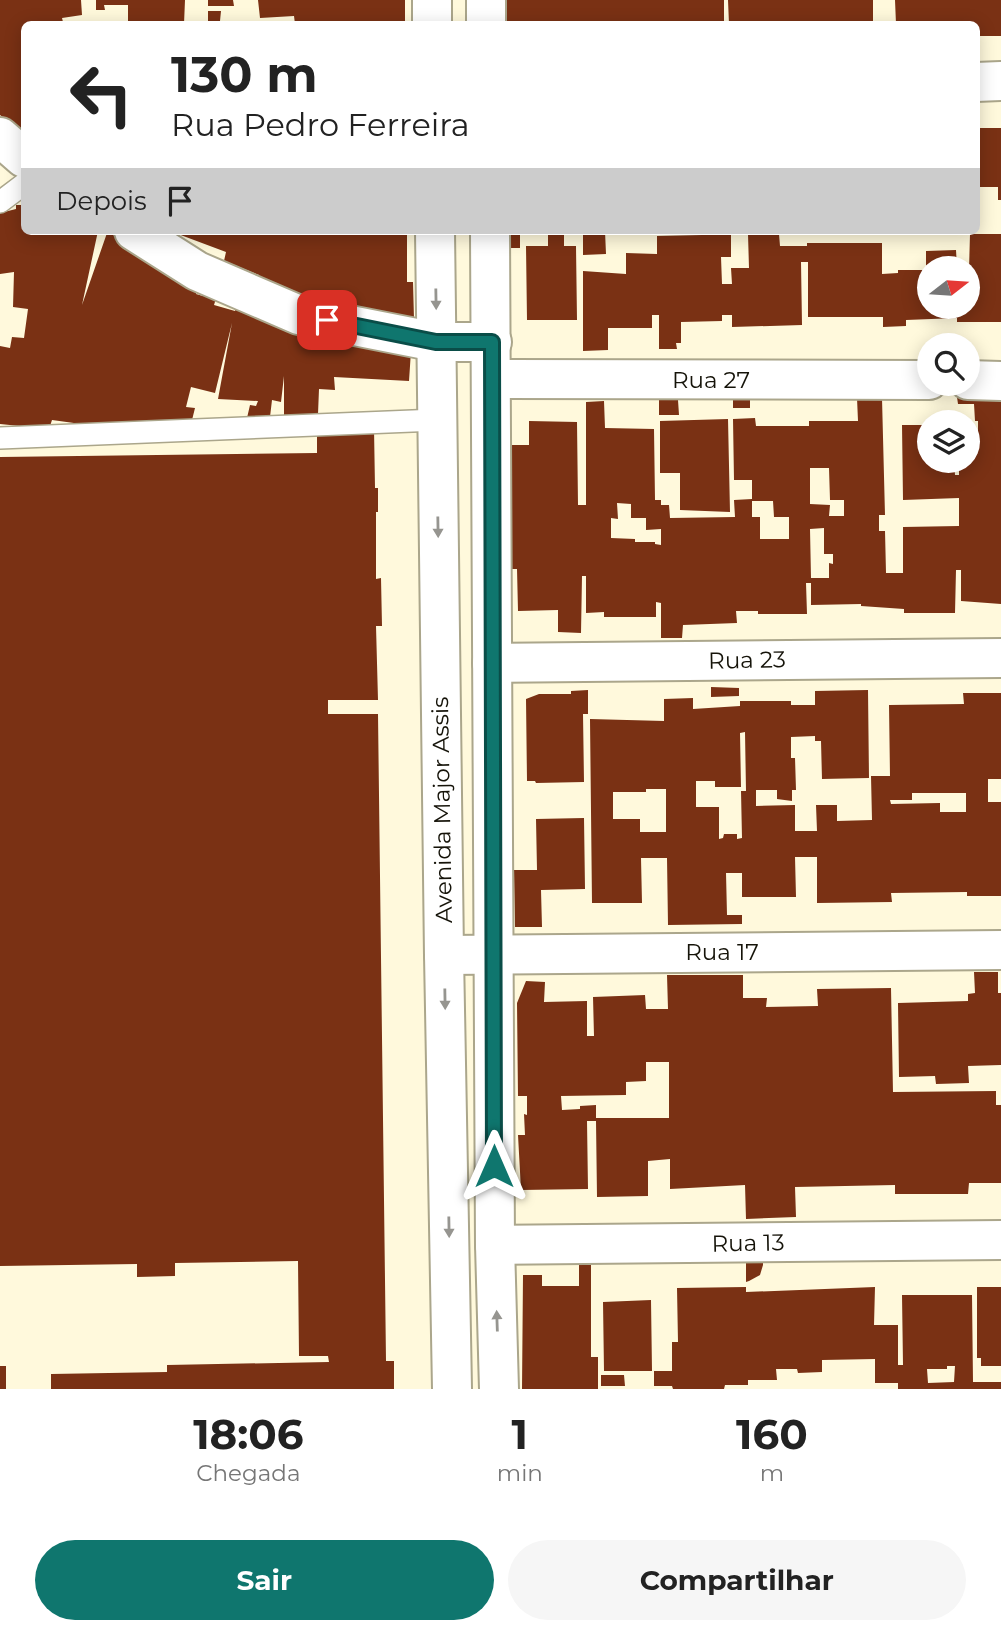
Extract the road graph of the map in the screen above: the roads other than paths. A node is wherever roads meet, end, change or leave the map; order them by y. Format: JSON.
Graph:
{"nodes":[{"id":1,"x":432,"y":0,"type":"edge"},
{"id":2,"x":486,"y":0,"type":"edge"},
{"id":3,"x":432,"y":21,"type":"edge"},
{"id":4,"x":486,"y":21,"type":"edge"},
{"id":5,"x":1001,"y":81,"type":"edge"},
{"id":6,"x":980,"y":82,"type":"edge"},
{"id":7,"x":0,"y":138,"type":"edge"},
{"id":8,"x":21,"y":156,"type":"edge"},
{"id":9,"x":21,"y":186,"type":"edge"},
{"id":10,"x":0,"y":202,"type":"edge"},
{"id":11,"x":140,"y":235,"type":"edge"},
{"id":12,"x":435,"y":235,"type":"edge"},
{"id":13,"x":490,"y":235,"type":"edge"},
{"id":14,"x":436,"y":342,"type":"junction"},
{"id":15,"x":492,"y":361,"type":"junction"},
{"id":16,"x":917,"y":379,"type":"edge"},
{"id":17,"x":980,"y":380,"type":"edge"},
{"id":18,"x":1001,"y":381,"type":"edge"},
{"id":19,"x":437,"y":419,"type":"junction"},
{"id":20,"x":0,"y":438,"type":"edge"},
{"id":21,"x":1001,"y":657,"type":"edge"},
{"id":22,"x":492,"y":663,"type":"junction"},
{"id":23,"x":1001,"y":950,"type":"edge"},
{"id":24,"x":493,"y":954,"type":"junction"},
{"id":25,"x":444,"y":955,"type":"junction"},
{"id":26,"x":1001,"y":1240,"type":"edge"},
{"id":27,"x":495,"y":1245,"type":"junction"},
{"id":28,"x":452,"y":1389,"type":"edge"},
{"id":29,"x":499,"y":1389,"type":"edge"}],
"edges":[{"from":1,"to":3,"type":"street"},
{"from":2,"to":4,"type":"street"},
{"from":5,"to":6,"type":"street"},
{"from":7,"to":8,"type":"street"},
{"from":9,"to":10,"type":"lane"},
{"from":11,"to":14,"type":"street","name":"Rua 27"},
{"from":12,"to":14,"type":"street","name":"Avenida Major Assis","one_way":true},
{"from":13,"to":15,"type":"street"},
{"from":14,"to":15,"type":"street","name":"Rua 27"},
{"from":14,"to":19,"type":"street","name":"Avenida Major Assis"},
{"from":15,"to":16,"type":"street","name":"Rua 27"},
{"from":15,"to":22,"type":"street"},
{"from":17,"to":18,"type":"street"},
{"from":19,"to":20,"type":"lane"},
{"from":19,"to":25,"type":"street","name":"Avenida Major Assis","one_way":true},
{"from":21,"to":22,"type":"street","name":"Rua 23"},
{"from":22,"to":24,"type":"street"},
{"from":23,"to":24,"type":"street","name":"Rua 17"},
{"from":24,"to":25,"type":"street","name":"Rua 17"},
{"from":24,"to":27,"type":"street"},
{"from":25,"to":28,"type":"street","name":"Avenida Major Assis","one_way":true},
{"from":26,"to":27,"type":"street","name":"Rua 13"},
{"from":29,"to":27,"type":"street","one_way":true}]}
